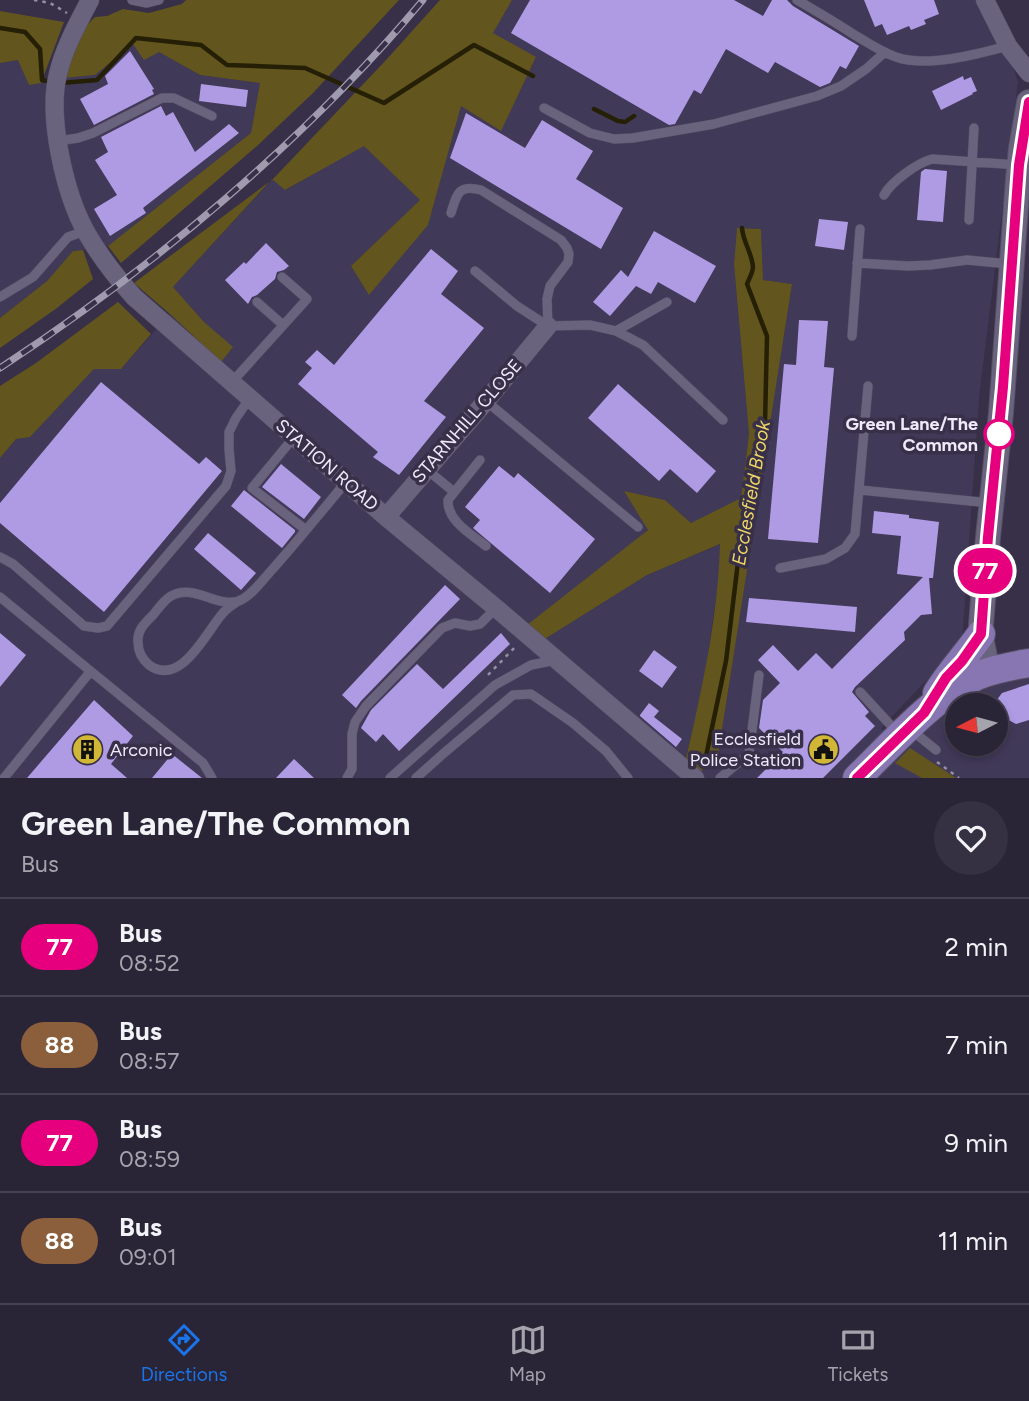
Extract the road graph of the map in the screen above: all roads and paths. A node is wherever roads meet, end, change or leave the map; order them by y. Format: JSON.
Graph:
{"nodes":[{"id":1,"x":34,"y":0,"type":"edge"},
{"id":2,"x":90,"y":0,"type":"edge"},
{"id":3,"x":132,"y":0,"type":"edge"},
{"id":4,"x":159,"y":0,"type":"edge"},
{"id":5,"x":797,"y":0,"type":"edge"},
{"id":6,"x":985,"y":0,"type":"edge"},
{"id":7,"x":80,"y":19,"type":"junction"},
{"id":8,"x":1008,"y":46,"type":"junction"},
{"id":9,"x":885,"y":52,"type":"junction"},
{"id":10,"x":1029,"y":73,"type":"edge"},
{"id":11,"x":1029,"y":102,"type":"edge"},
{"id":12,"x":544,"y":108,"type":"dead end"},
{"id":13,"x":212,"y":116,"type":"dead end"},
{"id":14,"x":974,"y":128,"type":"dead end"},
{"id":15,"x":58,"y":141,"type":"junction"},
{"id":16,"x":972,"y":162,"type":"junction"},
{"id":17,"x":1019,"y":165,"type":"junction"},
{"id":18,"x":884,"y":195,"type":"dead end"},
{"id":19,"x":451,"y":213,"type":"dead end"},
{"id":20,"x":969,"y":220,"type":"dead end"},
{"id":21,"x":860,"y":229,"type":"dead end"},
{"id":22,"x":85,"y":231,"type":"junction"},
{"id":23,"x":857,"y":262,"type":"junction"},
{"id":24,"x":1012,"y":264,"type":"junction"},
{"id":25,"x":475,"y":271,"type":"dead end"},
{"id":26,"x":282,"y":276,"type":"dead end"},
{"id":27,"x":0,"y":297,"type":"edge"},
{"id":28,"x":257,"y":302,"type":"dead end"},
{"id":29,"x":667,"y":302,"type":"dead end"},
{"id":30,"x":283,"y":325,"type":"junction"},
{"id":31,"x":548,"y":326,"type":"junction"},
{"id":32,"x":616,"y":331,"type":"junction"},
{"id":33,"x":852,"y":335,"type":"dead end"},
{"id":34,"x":232,"y":382,"type":"junction"},
{"id":35,"x":868,"y":386,"type":"dead end"},
{"id":36,"x":250,"y":398,"type":"junction"},
{"id":37,"x":486,"y":401,"type":"junction"},
{"id":38,"x":723,"y":420,"type":"dead end"},
{"id":39,"x":294,"y":437,"type":"junction"},
{"id":40,"x":480,"y":460,"type":"dead end"},
{"id":41,"x":426,"y":469,"type":"junction"},
{"id":42,"x":346,"y":482,"type":"junction"},
{"id":43,"x":860,"y":490,"type":"junction"},
{"id":44,"x":454,"y":492,"type":"junction"},
{"id":45,"x":991,"y":503,"type":"junction"},
{"id":46,"x":386,"y":517,"type":"junction"},
{"id":47,"x":638,"y":527,"type":"dead end"},
{"id":48,"x":306,"y":530,"type":"junction"},
{"id":49,"x":486,"y":546,"type":"dead end"},
{"id":50,"x":0,"y":557,"type":"edge"},
{"id":51,"x":780,"y":568,"type":"dead end"},
{"id":52,"x":0,"y":597,"type":"edge"},
{"id":53,"x":240,"y":600,"type":"junction"},
{"id":54,"x":496,"y":608,"type":"junction"},
{"id":55,"x":981,"y":634,"type":"junction"},
{"id":56,"x":556,"y":660,"type":"junction"},
{"id":57,"x":1029,"y":663,"type":"edge"},
{"id":58,"x":90,"y":672,"type":"junction"},
{"id":59,"x":988,"y":672,"type":"junction"},
{"id":60,"x":759,"y":675,"type":"dead end"},
{"id":61,"x":860,"y":692,"type":"dead end"},
{"id":62,"x":911,"y":726,"type":"junction"},
{"id":63,"x":936,"y":750,"type":"dead end"},
{"id":64,"x":4,"y":778,"type":"edge"},
{"id":65,"x":212,"y":778,"type":"edge"},
{"id":66,"x":347,"y":778,"type":"edge"},
{"id":67,"x":390,"y":778,"type":"edge"},
{"id":68,"x":416,"y":778,"type":"edge"},
{"id":69,"x":628,"y":778,"type":"edge"},
{"id":70,"x":695,"y":778,"type":"edge"},
{"id":71,"x":720,"y":778,"type":"edge"},
{"id":72,"x":857,"y":778,"type":"edge"}],
"edges":[{"from":1,"to":7,"type":"path"},
{"from":2,"to":7,"type":"street"},
{"from":3,"to":4,"type":"lane"},
{"from":5,"to":9,"type":"lane"},
{"from":6,"to":8,"type":"street"},
{"from":7,"to":15,"type":"street","name":"STATION ROAD"},
{"from":8,"to":9,"type":"lane"},
{"from":8,"to":10,"type":"street"},
{"from":9,"to":12,"type":"lane"},
{"from":11,"to":17,"type":"main road"},
{"from":13,"to":15,"type":"lane"},
{"from":14,"to":16,"type":"lane"},
{"from":15,"to":22,"type":"street","name":"STATION ROAD"},
{"from":16,"to":17,"type":"lane"},
{"from":16,"to":18,"type":"lane"},
{"from":16,"to":20,"type":"lane"},
{"from":17,"to":24,"type":"main road"},
{"from":19,"to":31,"type":"lane"},
{"from":21,"to":23,"type":"lane"},
{"from":22,"to":27,"type":"lane"},
{"from":22,"to":34,"type":"street","name":"STATION ROAD"},
{"from":23,"to":24,"type":"lane"},
{"from":23,"to":33,"type":"lane"},
{"from":24,"to":45,"type":"main road"},
{"from":25,"to":31,"type":"lane"},
{"from":26,"to":30,"type":"lane"},
{"from":28,"to":30,"type":"lane"},
{"from":29,"to":32,"type":"lane"},
{"from":30,"to":34,"type":"lane"},
{"from":31,"to":32,"type":"lane"},
{"from":31,"to":37,"type":"street","name":"STARNHILL CLOSE"},
{"from":32,"to":38,"type":"lane"},
{"from":34,"to":36,"type":"street","name":"STATION ROAD"},
{"from":35,"to":43,"type":"lane"},
{"from":36,"to":39,"type":"street","name":"STATION ROAD"},
{"from":36,"to":50,"type":"lane"},
{"from":37,"to":41,"type":"street","name":"STARNHILL CLOSE"},
{"from":37,"to":47,"type":"lane"},
{"from":39,"to":42,"type":"street","name":"STATION ROAD"},
{"from":39,"to":48,"type":"lane"},
{"from":40,"to":44,"type":"lane"},
{"from":41,"to":44,"type":"lane"},
{"from":41,"to":46,"type":"street","name":"STARNHILL CLOSE"},
{"from":42,"to":46,"type":"street","name":"STATION ROAD"},
{"from":42,"to":48,"type":"lane"},
{"from":43,"to":45,"type":"lane"},
{"from":43,"to":51,"type":"lane"},
{"from":44,"to":49,"type":"lane"},
{"from":45,"to":55,"type":"main road"},
{"from":46,"to":54,"type":"street","name":"STATION ROAD"},
{"from":48,"to":53,"type":"lane"},
{"from":52,"to":58,"type":"lane"},
{"from":53,"to":53,"type":"lane"},
{"from":54,"to":56,"type":"street","name":"STATION ROAD"},
{"from":54,"to":66,"type":"lane"},
{"from":55,"to":59,"type":"main road"},
{"from":55,"to":62,"type":"main road"},
{"from":56,"to":67,"type":"lane"},
{"from":56,"to":70,"type":"street","name":"STATION ROAD"},
{"from":57,"to":59,"type":"main road"},
{"from":58,"to":64,"type":"lane"},
{"from":58,"to":65,"type":"lane"},
{"from":59,"to":62,"type":"main road"},
{"from":60,"to":71,"type":"lane"},
{"from":61,"to":62,"type":"lane"},
{"from":62,"to":63,"type":"lane"},
{"from":62,"to":72,"type":"main road"},
{"from":68,"to":69,"type":"lane"}]}
